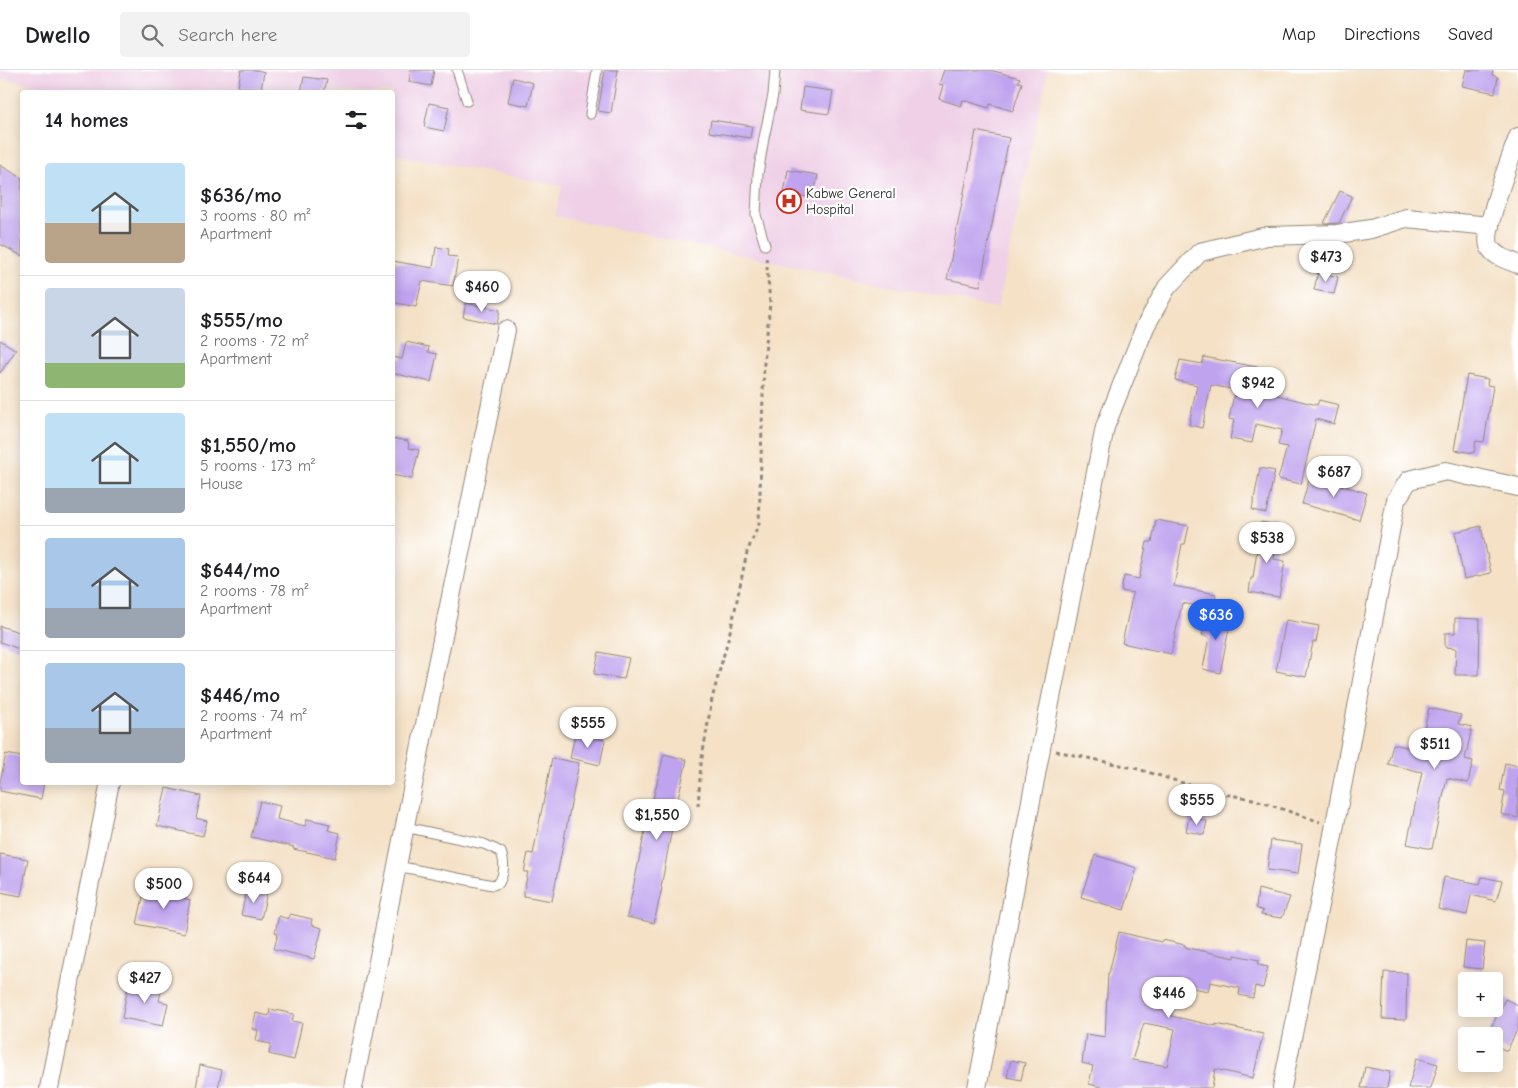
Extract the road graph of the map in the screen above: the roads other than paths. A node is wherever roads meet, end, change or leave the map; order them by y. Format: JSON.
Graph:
{"nodes":[{"id":1,"x":457,"y":70,"type":"edge"},
{"id":2,"x":597,"y":70,"type":"edge"},
{"id":3,"x":775,"y":70,"type":"edge"},
{"id":4,"x":467,"y":100,"type":"dead end"},
{"id":5,"x":590,"y":114,"type":"dead end"},
{"id":6,"x":1518,"y":137,"type":"edge"},
{"id":7,"x":1490,"y":226,"type":"junction"},
{"id":8,"x":765,"y":245,"type":"road end"},
{"id":9,"x":1518,"y":264,"type":"edge"},
{"id":10,"x":506,"y":330,"type":"dead end"},
{"id":11,"x":1518,"y":487,"type":"edge"},
{"id":12,"x":109,"y":785,"type":"edge"},
{"id":13,"x":405,"y":827,"type":"junction"},
{"id":14,"x":397,"y":866,"type":"junction"},
{"id":15,"x":49,"y":1088,"type":"edge"},
{"id":16,"x":353,"y":1088,"type":"edge"},
{"id":17,"x":977,"y":1088,"type":"edge"},
{"id":18,"x":1282,"y":1088,"type":"edge"}],
"edges":[{"from":1,"to":4,"type":"lane"},
{"from":2,"to":5,"type":"lane"},
{"from":3,"to":8,"type":"lane"},
{"from":6,"to":7,"type":"street"},
{"from":7,"to":9,"type":"street"},
{"from":7,"to":17,"type":"street"},
{"from":10,"to":13,"type":"street"},
{"from":11,"to":18,"type":"street"},
{"from":12,"to":15,"type":"street"},
{"from":13,"to":14,"type":"street"},
{"from":13,"to":14,"type":"lane"},
{"from":14,"to":16,"type":"street"}]}
